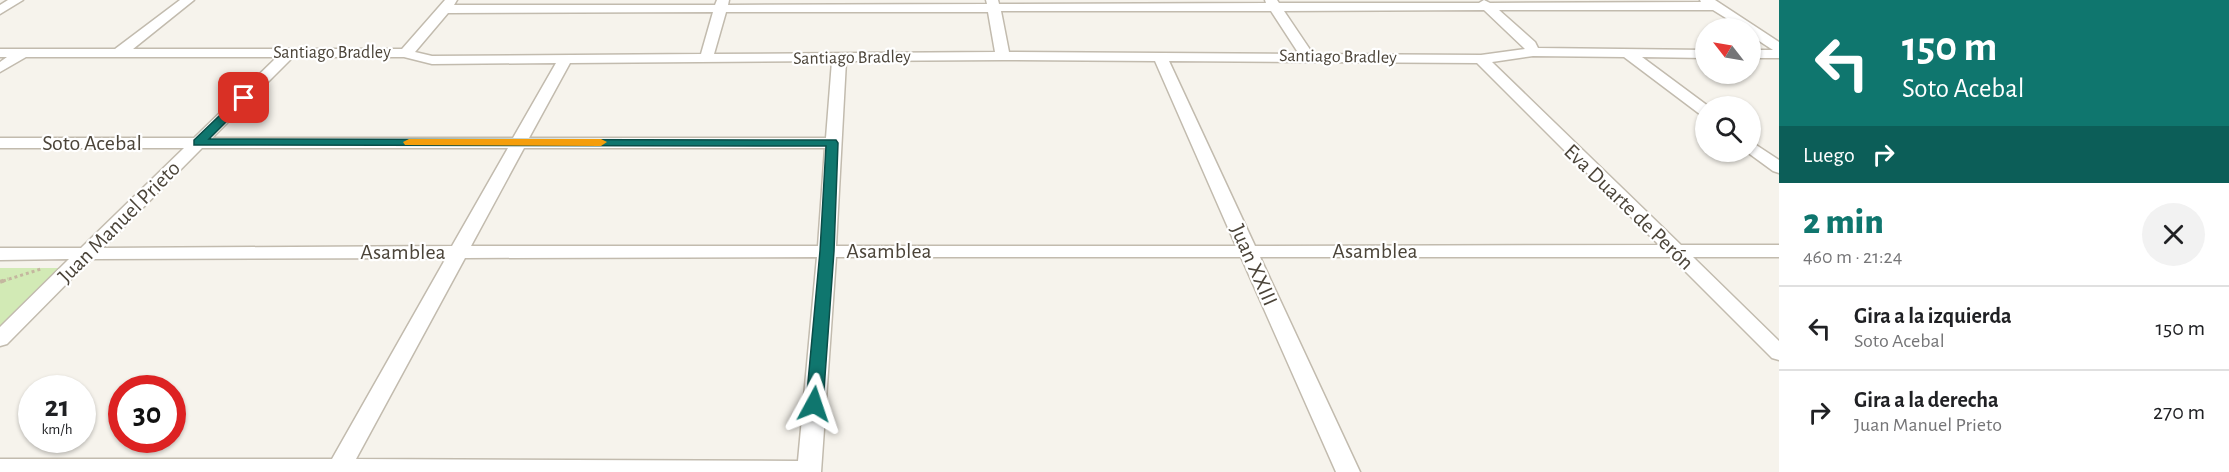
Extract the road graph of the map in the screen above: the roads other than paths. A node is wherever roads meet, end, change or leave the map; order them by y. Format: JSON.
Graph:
{"nodes":[{"id":1,"x":17,"y":0,"type":"edge"},
{"id":2,"x":188,"y":0,"type":"edge"},
{"id":3,"x":992,"y":3,"type":"edge"},
{"id":4,"x":1483,"y":3,"type":"edge"},
{"id":5,"x":1711,"y":3,"type":"edge"},
{"id":6,"x":448,"y":4,"type":"edge"},
{"id":7,"x":721,"y":4,"type":"edge"},
{"id":8,"x":1272,"y":4,"type":"edge"},
{"id":9,"x":0,"y":10,"type":"edge"},
{"id":10,"x":1734,"y":18,"type":"edge"},
{"id":11,"x":1761,"y":36,"type":"edge"},
{"id":12,"x":1779,"y":48,"type":"edge"},
{"id":13,"x":120,"y":52,"type":"junction"},
{"id":14,"x":406,"y":52,"type":"junction"},
{"id":15,"x":1533,"y":52,"type":"junction"},
{"id":16,"x":0,"y":53,"type":"edge"},
{"id":17,"x":23,"y":53,"type":"junction"},
{"id":18,"x":289,"y":53,"type":"junction"},
{"id":19,"x":1629,"y":54,"type":"junction"},
{"id":20,"x":1695,"y":54,"type":"edge"},
{"id":21,"x":1761,"y":54,"type":"edge"},
{"id":22,"x":1779,"y":54,"type":"edge"},
{"id":23,"x":1003,"y":56,"type":"junction"},
{"id":24,"x":1160,"y":57,"type":"junction"},
{"id":25,"x":1308,"y":57,"type":"junction"},
{"id":26,"x":706,"y":59,"type":"junction"},
{"id":27,"x":839,"y":59,"type":"junction"},
{"id":28,"x":1481,"y":59,"type":"junction"},
{"id":29,"x":565,"y":60,"type":"junction"},
{"id":30,"x":0,"y":68,"type":"edge"},
{"id":31,"x":1695,"y":104,"type":"edge"},
{"id":32,"x":519,"y":142,"type":"junction"},
{"id":33,"x":0,"y":143,"type":"edge"},
{"id":34,"x":198,"y":143,"type":"junction"},
{"id":35,"x":832,"y":143,"type":"junction"},
{"id":36,"x":1761,"y":154,"type":"edge"},
{"id":37,"x":1779,"y":168,"type":"edge"},
{"id":38,"x":827,"y":251,"type":"junction"},
{"id":39,"x":1247,"y":251,"type":"junction"},
{"id":40,"x":1676,"y":251,"type":"junction"},
{"id":41,"x":1779,"y":251,"type":"edge"},
{"id":42,"x":457,"y":252,"type":"junction"},
{"id":43,"x":0,"y":254,"type":"edge"},
{"id":44,"x":87,"y":254,"type":"junction"},
{"id":45,"x":0,"y":339,"type":"edge"},
{"id":46,"x":1779,"y":353,"type":"edge"},
{"id":47,"x":0,"y":468,"type":"edge"},
{"id":48,"x":338,"y":470,"type":"edge"},
{"id":49,"x":809,"y":471,"type":"edge"},
{"id":50,"x":1348,"y":472,"type":"edge"}],
"edges":[{"from":1,"to":9,"type":"street"},
{"from":2,"to":13,"type":"street"},
{"from":3,"to":7,"type":"street"},
{"from":3,"to":8,"type":"street"},
{"from":3,"to":23,"type":"street"},
{"from":4,"to":5,"type":"street"},
{"from":4,"to":8,"type":"street"},
{"from":4,"to":15,"type":"street"},
{"from":5,"to":10,"type":"street"},
{"from":6,"to":7,"type":"street"},
{"from":6,"to":14,"type":"street"},
{"from":7,"to":26,"type":"street"},
{"from":8,"to":25,"type":"street"},
{"from":11,"to":12,"type":"street"},
{"from":13,"to":17,"type":"street","name":"Santiago Bradley"},
{"from":13,"to":18,"type":"street","name":"Santiago Bradley"},
{"from":14,"to":18,"type":"street","name":"Santiago Bradley"},
{"from":14,"to":29,"type":"street","name":"Santiago Bradley"},
{"from":15,"to":19,"type":"street","name":"Santiago Bradley"},
{"from":15,"to":28,"type":"street","name":"Santiago Bradley"},
{"from":16,"to":17,"type":"street","name":"Santiago Bradley"},
{"from":17,"to":30,"type":"street"},
{"from":18,"to":34,"type":"street","name":"Juan Manuel Prieto"},
{"from":19,"to":20,"type":"street","name":"Santiago Bradley"},
{"from":19,"to":31,"type":"street"},
{"from":21,"to":22,"type":"street"},
{"from":23,"to":24,"type":"street","name":"Santiago Bradley"},
{"from":23,"to":27,"type":"street","name":"Santiago Bradley"},
{"from":24,"to":25,"type":"street","name":"Santiago Bradley"},
{"from":24,"to":39,"type":"street","name":"Juan XXIII"},
{"from":25,"to":28,"type":"street","name":"Santiago Bradley"},
{"from":26,"to":27,"type":"street","name":"Santiago Bradley"},
{"from":26,"to":29,"type":"street","name":"Santiago Bradley"},
{"from":27,"to":35,"type":"street"},
{"from":28,"to":40,"type":"street","name":"Eva Duarte de Perón"},
{"from":29,"to":32,"type":"street"},
{"from":32,"to":34,"type":"street","name":"Soto Acebal"},
{"from":32,"to":35,"type":"street","name":"Soto Acebal"},
{"from":32,"to":42,"type":"street"},
{"from":33,"to":34,"type":"street","name":"Soto Acebal"},
{"from":34,"to":44,"type":"street","name":"Juan Manuel Prieto"},
{"from":35,"to":38,"type":"street"},
{"from":36,"to":37,"type":"street"},
{"from":38,"to":39,"type":"street","name":"Asamblea"},
{"from":38,"to":42,"type":"street","name":"Asamblea"},
{"from":38,"to":49,"type":"street"},
{"from":39,"to":40,"type":"street","name":"Asamblea"},
{"from":39,"to":50,"type":"street","name":"Juan XXIII"},
{"from":40,"to":41,"type":"street","name":"Asamblea"},
{"from":40,"to":46,"type":"street","name":"Eva Duarte de Perón"},
{"from":42,"to":44,"type":"street","name":"Asamblea"},
{"from":42,"to":48,"type":"street"},
{"from":43,"to":44,"type":"street","name":"Asamblea"},
{"from":44,"to":45,"type":"street","name":"Juan Manuel Prieto"},
{"from":47,"to":48,"type":"street"},
{"from":48,"to":49,"type":"street"}]}
